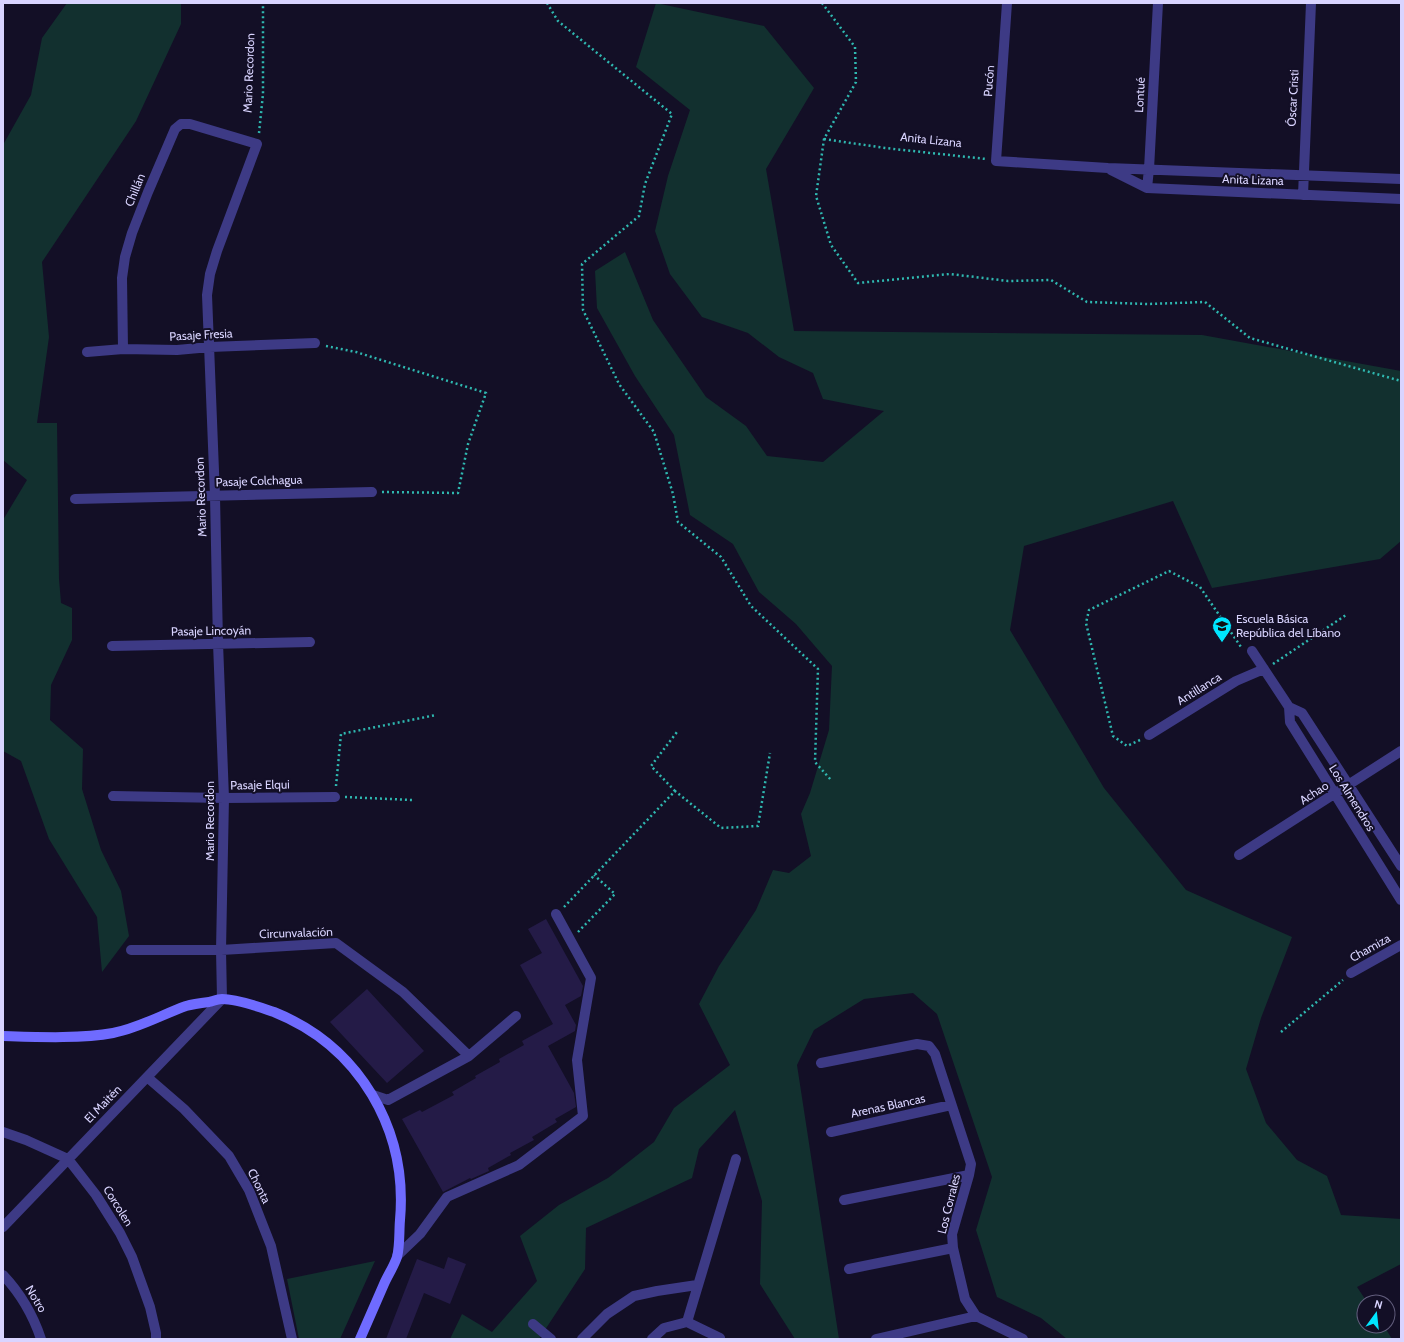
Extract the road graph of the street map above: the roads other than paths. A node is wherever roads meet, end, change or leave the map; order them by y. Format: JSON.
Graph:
{"nodes":[{"id":1,"x":1007,"y":3,"type":"edge"},
{"id":2,"x":1158,"y":3,"type":"edge"},
{"id":3,"x":1311,"y":3,"type":"edge"},
{"id":4,"x":257,"y":144,"type":"joint"},
{"id":5,"x":996,"y":161,"type":"joint"},
{"id":6,"x":1108,"y":168,"type":"junction"},
{"id":7,"x":1149,"y":169,"type":"junction"},
{"id":8,"x":1303,"y":175,"type":"junction"},
{"id":9,"x":1401,"y":179,"type":"edge"},
{"id":10,"x":1147,"y":188,"type":"junction"},
{"id":11,"x":1303,"y":195,"type":"junction"},
{"id":12,"x":1401,"y":199,"type":"edge"},
{"id":13,"x":315,"y":343,"type":"road end"},
{"id":14,"x":210,"y":347,"type":"junction"},
{"id":15,"x":123,"y":349,"type":"junction"},
{"id":16,"x":87,"y":352,"type":"dead end"},
{"id":17,"x":372,"y":492,"type":"road end"},
{"id":18,"x":215,"y":496,"type":"junction"},
{"id":19,"x":75,"y":498,"type":"dead end"},
{"id":20,"x":310,"y":642,"type":"dead end"},
{"id":21,"x":218,"y":643,"type":"junction"},
{"id":22,"x":112,"y":646,"type":"dead end"},
{"id":23,"x":1252,"y":650,"type":"road end"},
{"id":24,"x":1264,"y":669,"type":"junction"},
{"id":25,"x":1289,"y":707,"type":"junction"},
{"id":26,"x":1150,"y":735,"type":"dead end"},
{"id":27,"x":1401,"y":751,"type":"edge"},
{"id":28,"x":1349,"y":785,"type":"junction"},
{"id":29,"x":1335,"y":795,"type":"junction"},
{"id":30,"x":113,"y":796,"type":"dead end"},
{"id":31,"x":335,"y":797,"type":"road end"},
{"id":32,"x":224,"y":798,"type":"junction"},
{"id":33,"x":1239,"y":855,"type":"dead end"},
{"id":34,"x":1401,"y":866,"type":"edge"},
{"id":35,"x":1401,"y":900,"type":"edge"},
{"id":36,"x":556,"y":914,"type":"road end"},
{"id":37,"x":1401,"y":945,"type":"edge"},
{"id":38,"x":130,"y":950,"type":"dead end"},
{"id":39,"x":221,"y":950,"type":"junction"},
{"id":40,"x":1351,"y":973,"type":"road end"},
{"id":41,"x":222,"y":999,"type":"junction"},
{"id":42,"x":516,"y":1016,"type":"dead end"},
{"id":43,"x":3,"y":1036,"type":"edge"},
{"id":44,"x":469,"y":1056,"type":"junction"},
{"id":45,"x":820,"y":1063,"type":"dead end"},
{"id":46,"x":147,"y":1077,"type":"junction"},
{"id":47,"x":373,"y":1095,"type":"junction"},
{"id":48,"x":951,"y":1105,"type":"junction"},
{"id":49,"x":3,"y":1132,"type":"edge"},
{"id":50,"x":831,"y":1132,"type":"dead end"},
{"id":51,"x":68,"y":1159,"type":"junction"},
{"id":52,"x":736,"y":1159,"type":"dead end"},
{"id":53,"x":969,"y":1175,"type":"junction"},
{"id":54,"x":844,"y":1200,"type":"dead end"},
{"id":55,"x":3,"y":1227,"type":"edge"},
{"id":56,"x":953,"y":1248,"type":"junction"},
{"id":57,"x":397,"y":1256,"type":"junction"},
{"id":58,"x":849,"y":1269,"type":"dead end"},
{"id":59,"x":3,"y":1275,"type":"edge"},
{"id":60,"x":697,"y":1285,"type":"junction"},
{"id":61,"x":976,"y":1316,"type":"junction"},
{"id":62,"x":687,"y":1322,"type":"junction"},
{"id":63,"x":533,"y":1324,"type":"dead end"},
{"id":64,"x":720,"y":1338,"type":"dead end"},
{"id":65,"x":41,"y":1339,"type":"edge"},
{"id":66,"x":156,"y":1339,"type":"edge"},
{"id":67,"x":292,"y":1339,"type":"edge"},
{"id":68,"x":360,"y":1339,"type":"edge"},
{"id":69,"x":551,"y":1339,"type":"edge"},
{"id":70,"x":582,"y":1339,"type":"edge"},
{"id":71,"x":652,"y":1339,"type":"edge"},
{"id":72,"x":876,"y":1339,"type":"edge"},
{"id":73,"x":1023,"y":1339,"type":"edge"}],
"edges":[{"from":1,"to":5,"type":"street","name":"Pucón"},
{"from":2,"to":7,"type":"street","name":"Lontué"},
{"from":3,"to":8,"type":"street","name":"Óscar Cristi"},
{"from":4,"to":14,"type":"street","name":"Mario Recordon"},
{"from":4,"to":15,"type":"street","name":"Chillán"},
{"from":5,"to":6,"type":"street","name":"Anita Lizana"},
{"from":6,"to":7,"type":"street","name":"Anita Lizana"},
{"from":6,"to":10,"type":"street","name":"Anita Lizana"},
{"from":7,"to":8,"type":"street","name":"Anita Lizana"},
{"from":7,"to":10,"type":"street","name":"Lontué"},
{"from":8,"to":9,"type":"street","name":"Anita Lizana"},
{"from":8,"to":11,"type":"street","name":"Óscar Cristi"},
{"from":10,"to":11,"type":"street","name":"Anita Lizana"},
{"from":11,"to":12,"type":"street","name":"Anita Lizana"},
{"from":13,"to":14,"type":"street","name":"Pasaje Fresia"},
{"from":14,"to":15,"type":"street","name":"Pasaje Fresia"},
{"from":14,"to":18,"type":"street","name":"Mario Recordon"},
{"from":15,"to":16,"type":"street","name":"Pasaje Fresia"},
{"from":17,"to":18,"type":"street","name":"Pasaje Colchagua"},
{"from":18,"to":19,"type":"street","name":"Pasaje Colchagua"},
{"from":18,"to":21,"type":"street","name":"Mario Recordon"},
{"from":20,"to":21,"type":"street","name":"Pasaje Lincoyán"},
{"from":21,"to":22,"type":"street","name":"Pasaje Lincoyán"},
{"from":21,"to":32,"type":"street","name":"Mario Recordon"},
{"from":23,"to":24,"type":"street","name":"Los Almendros"},
{"from":24,"to":25,"type":"street","name":"Los Almendros"},
{"from":24,"to":26,"type":"street","name":"Antillanca"},
{"from":25,"to":28,"type":"street","name":"Los Almendros"},
{"from":25,"to":29,"type":"street","name":"Los Almendros"},
{"from":27,"to":28,"type":"street","name":"Achao"},
{"from":28,"to":29,"type":"street","name":"Achao"},
{"from":28,"to":34,"type":"street","name":"Los Almendros"},
{"from":29,"to":33,"type":"street","name":"Achao"},
{"from":29,"to":35,"type":"street","name":"Los Almendros"},
{"from":30,"to":32,"type":"street","name":"Pasaje Elqui"},
{"from":31,"to":32,"type":"street","name":"Pasaje Elqui"},
{"from":32,"to":39,"type":"street","name":"Mario Recordon"},
{"from":36,"to":57,"type":"street"},
{"from":37,"to":40,"type":"street","name":"Chamiza"},
{"from":38,"to":39,"type":"street","name":"Circunvalación"},
{"from":39,"to":41,"type":"street","name":"Mario Recordon"},
{"from":39,"to":44,"type":"street","name":"Circunvalación"},
{"from":41,"to":43,"type":"street"},
{"from":41,"to":46,"type":"street","name":"El Maitén"},
{"from":41,"to":47,"type":"street"},
{"from":42,"to":44,"type":"street"},
{"from":44,"to":47,"type":"street"},
{"from":45,"to":48,"type":"street","name":"Los Corrales"},
{"from":46,"to":51,"type":"street","name":"El Maitén"},
{"from":46,"to":67,"type":"street","name":"Chonta"},
{"from":47,"to":57,"type":"street"},
{"from":48,"to":50,"type":"street","name":"Arenas Blancas"},
{"from":48,"to":53,"type":"street","name":"Los Corrales"},
{"from":49,"to":51,"type":"street","name":"Corcolen"},
{"from":51,"to":55,"type":"street","name":"El Maitén"},
{"from":51,"to":66,"type":"street","name":"Corcolen"},
{"from":52,"to":60,"type":"street"},
{"from":53,"to":54,"type":"street"},
{"from":53,"to":56,"type":"street","name":"Los Corrales"},
{"from":56,"to":58,"type":"street"},
{"from":56,"to":61,"type":"street","name":"Los Corrales"},
{"from":57,"to":68,"type":"street"},
{"from":59,"to":65,"type":"street","name":"Notro"},
{"from":60,"to":62,"type":"street"},
{"from":60,"to":70,"type":"street"},
{"from":61,"to":72,"type":"street"},
{"from":61,"to":73,"type":"street"},
{"from":62,"to":64,"type":"street"},
{"from":62,"to":71,"type":"street"},
{"from":63,"to":69,"type":"street"}]}
